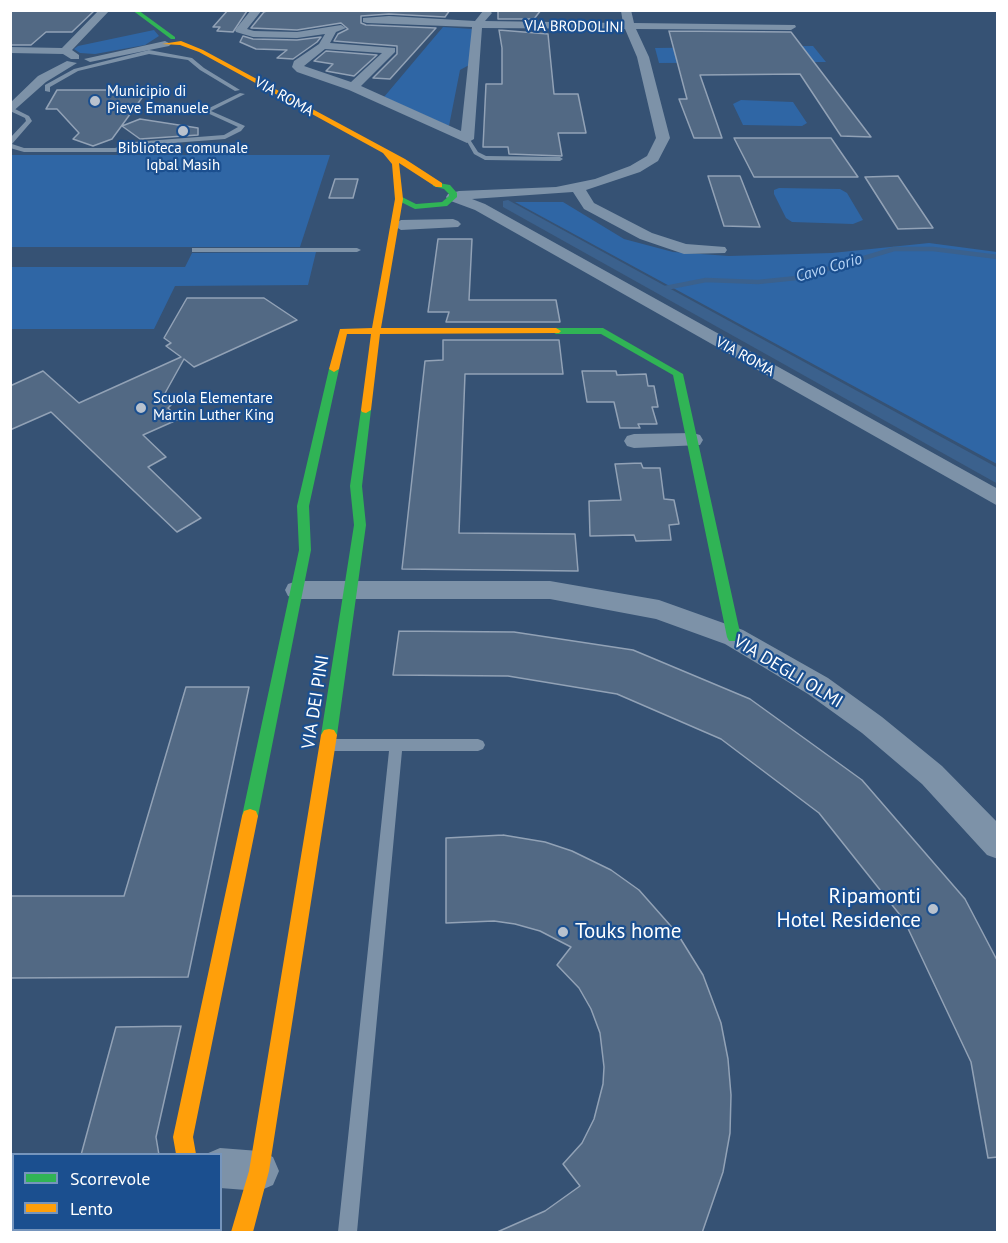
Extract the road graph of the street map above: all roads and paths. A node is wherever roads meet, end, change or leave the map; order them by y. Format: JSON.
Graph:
{"nodes":[{"id":1,"x":105,"y":10,"type":"edge"},
{"id":2,"x":134,"y":10,"type":"edge"},
{"id":3,"x":257,"y":10,"type":"edge"},
{"id":4,"x":426,"y":10,"type":"edge"},
{"id":5,"x":489,"y":10,"type":"edge"},
{"id":6,"x":554,"y":10,"type":"edge"},
{"id":7,"x":564,"y":10,"type":"edge"},
{"id":8,"x":626,"y":10,"type":"edge"},
{"id":9,"x":358,"y":18,"type":"edge"},
{"id":10,"x":417,"y":20,"type":"junction"},
{"id":11,"x":788,"y":23,"type":"dead end"},
{"id":12,"x":477,"y":25,"type":"junction"},
{"id":13,"x":629,"y":26,"type":"junction"},
{"id":14,"x":543,"y":27,"type":"junction"},
{"id":15,"x":573,"y":27,"type":"junction"},
{"id":16,"x":761,"y":27,"type":"junction"},
{"id":17,"x":327,"y":38,"type":"junction"},
{"id":18,"x":770,"y":40,"type":"dead end"},
{"id":19,"x":173,"y":42,"type":"junction"},
{"id":20,"x":10,"y":50,"type":"edge"},
{"id":21,"x":70,"y":57,"type":"junction"},
{"id":22,"x":353,"y":87,"type":"junction"},
{"id":23,"x":48,"y":91,"type":"dead end"},
{"id":24,"x":11,"y":110,"type":"edge"},
{"id":25,"x":467,"y":139,"type":"junction"},
{"id":26,"x":10,"y":145,"type":"edge"},
{"id":27,"x":386,"y":153,"type":"junction"},
{"id":28,"x":560,"y":159,"type":"dead end"},
{"id":29,"x":576,"y":186,"type":"junction"},
{"id":30,"x":448,"y":191,"type":"junction"},
{"id":31,"x":399,"y":197,"type":"junction"},
{"id":32,"x":434,"y":207,"type":"junction"},
{"id":33,"x":492,"y":214,"type":"junction"},
{"id":34,"x":453,"y":224,"type":"dead end"},
{"id":35,"x":397,"y":231,"type":"junction"},
{"id":36,"x":195,"y":250,"type":"dead end"},
{"id":37,"x":357,"y":250,"type":"dead end"},
{"id":38,"x":719,"y":250,"type":"dead end"},
{"id":39,"x":376,"y":331,"type":"junction"},
{"id":40,"x":693,"y":440,"type":"junction"},
{"id":41,"x":634,"y":441,"type":"dead end"},
{"id":42,"x":998,"y":499,"type":"edge"},
{"id":43,"x":297,"y":590,"type":"junction"},
{"id":44,"x":352,"y":592,"type":"junction"},
{"id":45,"x":734,"y":637,"type":"junction"},
{"id":46,"x":328,"y":745,"type":"junction"},
{"id":47,"x":478,"y":745,"type":"dead end"},
{"id":48,"x":396,"y":746,"type":"junction"},
{"id":49,"x":998,"y":845,"type":"edge"},
{"id":50,"x":186,"y":1153,"type":"edge"},
{"id":51,"x":222,"y":1168,"type":"edge"},
{"id":52,"x":259,"y":1171,"type":"junction"},
{"id":53,"x":242,"y":1233,"type":"edge"},
{"id":54,"x":258,"y":1233,"type":"edge"},
{"id":55,"x":348,"y":1233,"type":"edge"}],
"edges":[{"from":1,"to":21,"type":"street"},
{"from":2,"to":19,"type":"street","name":"VIA ROMA"},
{"from":3,"to":17,"type":"street"},
{"from":4,"to":10,"type":"street"},
{"from":5,"to":12,"type":"street"},
{"from":6,"to":14,"type":"street"},
{"from":7,"to":15,"type":"street"},
{"from":8,"to":13,"type":"street"},
{"from":9,"to":10,"type":"street","name":"VIA BRODOLINI"},
{"from":9,"to":17,"type":"street","name":"VIA BRODOLINI"},
{"from":10,"to":12,"type":"street","name":"VIA BRODOLINI"},
{"from":11,"to":16,"type":"street"},
{"from":12,"to":14,"type":"street","name":"VIA BRODOLINI"},
{"from":12,"to":25,"type":"street"},
{"from":13,"to":15,"type":"street","name":"VIA BRODOLINI"},
{"from":13,"to":16,"type":"street"},
{"from":13,"to":29,"type":"street","name":"VIA BRODOLINI"},
{"from":14,"to":15,"type":"street","name":"VIA BRODOLINI"},
{"from":16,"to":18,"type":"street"},
{"from":17,"to":22,"type":"street"},
{"from":17,"to":22,"type":"street"},
{"from":19,"to":21,"type":"street"},
{"from":19,"to":27,"type":"street","name":"VIA ROMA"},
{"from":20,"to":21,"type":"street"},
{"from":21,"to":24,"type":"street"},
{"from":22,"to":25,"type":"street"},
{"from":23,"to":26,"type":"lane"},
{"from":24,"to":26,"type":"lane"},
{"from":25,"to":28,"type":"lane"},
{"from":27,"to":30,"type":"street","name":"VIA ROMA"},
{"from":27,"to":31,"type":"street"},
{"from":29,"to":30,"type":"street","name":"VIA BRODOLINI"},
{"from":29,"to":38,"type":"street"},
{"from":30,"to":31,"type":"street"},
{"from":30,"to":32,"type":"street"},
{"from":30,"to":33,"type":"street","name":"VIA ROMA"},
{"from":31,"to":32,"type":"street"},
{"from":31,"to":35,"type":"street","name":"VIA DEI PINI"},
{"from":32,"to":33,"type":"street","name":"VIA ROMA"},
{"from":32,"to":35,"type":"street"},
{"from":33,"to":42,"type":"street","name":"VIA ROMA"},
{"from":34,"to":35,"type":"street"},
{"from":35,"to":39,"type":"street","name":"VIA DEI PINI"},
{"from":36,"to":37,"type":"lane"},
{"from":39,"to":40,"type":"street"},
{"from":39,"to":43,"type":"street"},
{"from":39,"to":44,"type":"street","name":"VIA DEI PINI"},
{"from":40,"to":41,"type":"street"},
{"from":40,"to":45,"type":"street"},
{"from":43,"to":44,"type":"street","name":"VIA DEGLI OLMI"},
{"from":43,"to":50,"type":"street"},
{"from":44,"to":45,"type":"street","name":"VIA DEGLI OLMI"},
{"from":44,"to":46,"type":"street","name":"VIA DEI PINI"},
{"from":45,"to":49,"type":"street","name":"VIA DEGLI OLMI"},
{"from":46,"to":48,"type":"lane"},
{"from":46,"to":52,"type":"street","name":"VIA DEI PINI"},
{"from":47,"to":48,"type":"lane"},
{"from":48,"to":55,"type":"lane"},
{"from":51,"to":52,"type":"street"},
{"from":52,"to":53,"type":"street","name":"VIA DEI PINI"},
{"from":52,"to":54,"type":"street","name":"VIA DEI PINI"}]}
